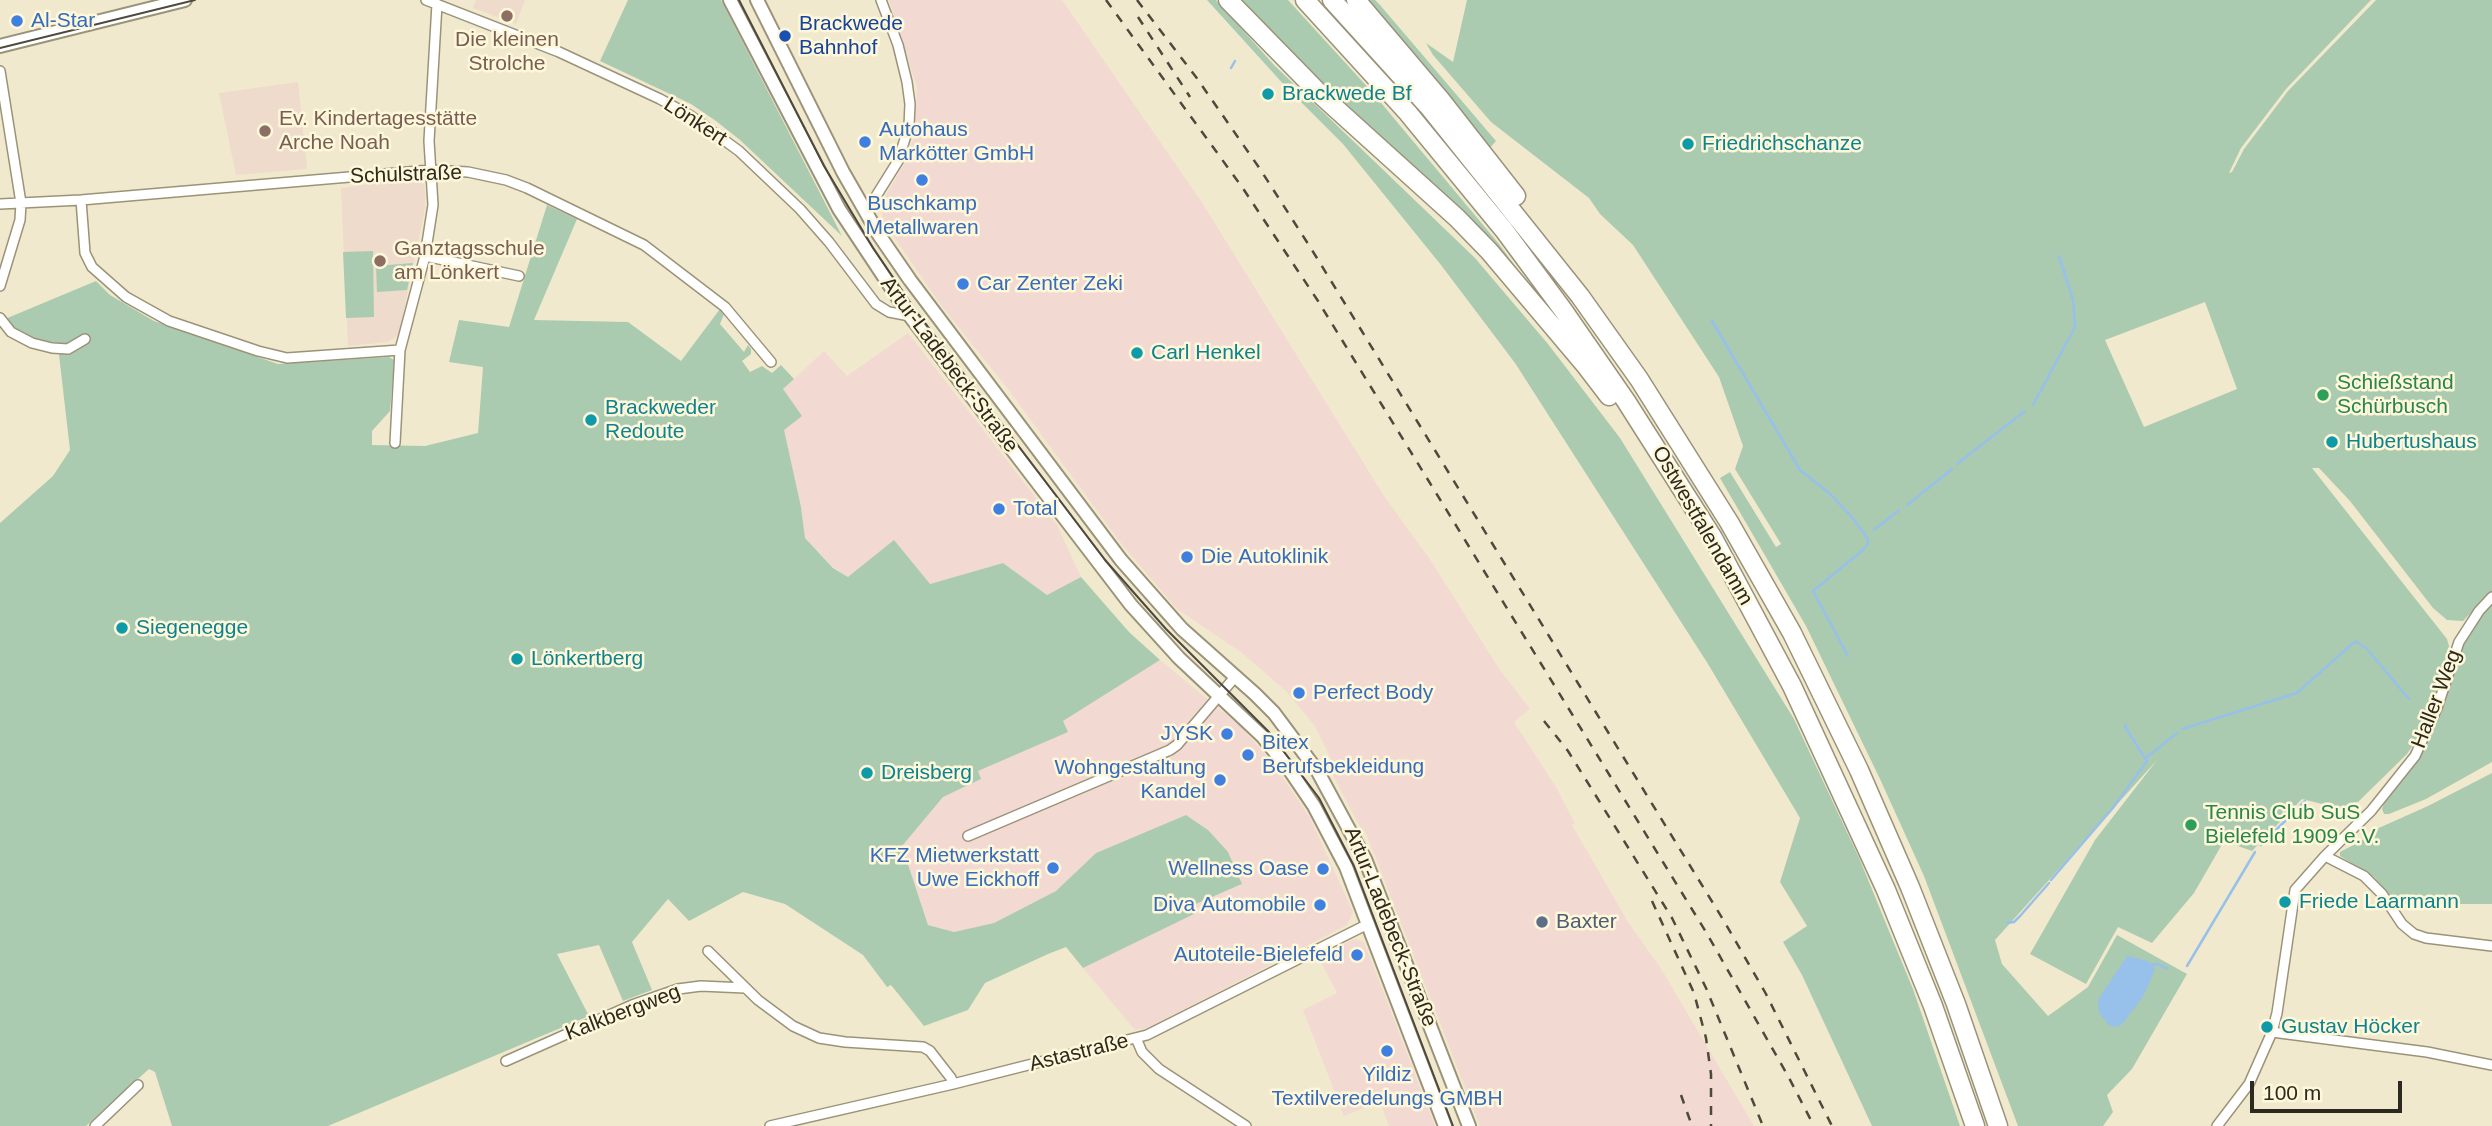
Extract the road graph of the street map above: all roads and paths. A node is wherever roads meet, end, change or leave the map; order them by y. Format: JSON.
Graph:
{"nodes":[{"id":1,"x":186,"y":0,"type":"edge"},
{"id":2,"x":426,"y":0,"type":"edge"},
{"id":3,"x":730,"y":0,"type":"edge"},
{"id":4,"x":757,"y":0,"type":"edge"},
{"id":5,"x":881,"y":0,"type":"edge"},
{"id":6,"x":1228,"y":0,"type":"edge"},
{"id":7,"x":1305,"y":0,"type":"edge"},
{"id":8,"x":1332,"y":0,"type":"edge"},
{"id":9,"x":1356,"y":0,"type":"edge"},
{"id":10,"x":437,"y":4,"type":"junction"},
{"id":11,"x":0,"y":46,"type":"edge"},
{"id":12,"x":0,"y":71,"type":"edge"},
{"id":13,"x":431,"y":170,"type":"junction"},
{"id":14,"x":81,"y":200,"type":"junction"},
{"id":15,"x":21,"y":203,"type":"junction"},
{"id":16,"x":0,"y":204,"type":"edge"},
{"id":17,"x":864,"y":209,"type":"junction"},
{"id":18,"x":425,"y":256,"type":"junction"},
{"id":19,"x":519,"y":276,"type":"dead end"},
{"id":20,"x":0,"y":286,"type":"edge"},
{"id":21,"x":1580,"y":296,"type":"junction"},
{"id":22,"x":910,"y":316,"type":"junction"},
{"id":23,"x":0,"y":318,"type":"edge"},
{"id":24,"x":85,"y":339,"type":"dead end"},
{"id":25,"x":400,"y":350,"type":"junction"},
{"id":26,"x":771,"y":362,"type":"dead end"},
{"id":27,"x":395,"y":443,"type":"dead end"},
{"id":28,"x":2492,"y":597,"type":"edge"},
{"id":29,"x":1235,"y":677,"type":"junction"},
{"id":30,"x":1792,"y":686,"type":"junction"},
{"id":31,"x":1219,"y":694,"type":"junction"},
{"id":32,"x":968,"y":836,"type":"dead end"},
{"id":33,"x":2325,"y":856,"type":"junction"},
{"id":34,"x":1368,"y":924,"type":"junction"},
{"id":35,"x":2492,"y":946,"type":"edge"},
{"id":36,"x":708,"y":951,"type":"dead end"},
{"id":37,"x":745,"y":988,"type":"junction"},
{"id":38,"x":2272,"y":1031,"type":"junction"},
{"id":39,"x":1136,"y":1038,"type":"junction"},
{"id":40,"x":506,"y":1061,"type":"dead end"},
{"id":41,"x":2492,"y":1065,"type":"edge"},
{"id":42,"x":953,"y":1084,"type":"junction"},
{"id":43,"x":138,"y":1085,"type":"dead end"},
{"id":44,"x":95,"y":1126,"type":"edge"},
{"id":45,"x":771,"y":1126,"type":"edge"},
{"id":46,"x":1246,"y":1126,"type":"edge"},
{"id":47,"x":1445,"y":1126,"type":"edge"},
{"id":48,"x":1469,"y":1126,"type":"edge"},
{"id":49,"x":1975,"y":1126,"type":"edge"},
{"id":50,"x":1997,"y":1126,"type":"edge"},
{"id":51,"x":2217,"y":1126,"type":"edge"}],
"edges":[{"from":1,"to":11,"type":"street"},
{"from":2,"to":10,"type":"street","name":"Lönkert"},
{"from":3,"to":22,"type":"street","name":"Artur-Ladebeck-Straße"},
{"from":4,"to":17,"type":"street","name":"Artur-Ladebeck-Straße"},
{"from":5,"to":17,"type":"street"},
{"from":6,"to":30,"type":"highway"},
{"from":7,"to":30,"type":"highway","name":"Ostwestfalendamm"},
{"from":8,"to":21,"type":"highway","name":"Ostwestfalendamm"},
{"from":9,"to":21,"type":"highway"},
{"from":10,"to":13,"type":"street"},
{"from":10,"to":22,"type":"street","name":"Lönkert"},
{"from":12,"to":15,"type":"street"},
{"from":13,"to":14,"type":"street","name":"Schulstraße"},
{"from":13,"to":18,"type":"street"},
{"from":13,"to":26,"type":"street","name":"Schulstraße"},
{"from":14,"to":15,"type":"street","name":"Schulstraße"},
{"from":14,"to":25,"type":"street"},
{"from":15,"to":16,"type":"street","name":"Schulstraße"},
{"from":15,"to":20,"type":"street"},
{"from":17,"to":29,"type":"street","name":"Artur-Ladebeck-Straße"},
{"from":18,"to":19,"type":"street"},
{"from":18,"to":25,"type":"street"},
{"from":21,"to":50,"type":"highway","name":"Ostwestfalendamm"},
{"from":22,"to":31,"type":"street","name":"Artur-Ladebeck-Straße"},
{"from":23,"to":24,"type":"street"},
{"from":25,"to":27,"type":"street"},
{"from":28,"to":33,"type":"street","name":"Haller Weg"},
{"from":29,"to":31,"type":"street"},
{"from":29,"to":48,"type":"street","name":"Artur-Ladebeck-Straße"},
{"from":30,"to":49,"type":"highway","name":"Ostwestfalendamm"},
{"from":31,"to":32,"type":"street"},
{"from":31,"to":34,"type":"street","name":"Artur-Ladebeck-Straße"},
{"from":33,"to":35,"type":"street"},
{"from":33,"to":38,"type":"street","name":"Haller Weg"},
{"from":34,"to":39,"type":"street","name":"Astastraße"},
{"from":34,"to":47,"type":"street","name":"Artur-Ladebeck-Straße"},
{"from":36,"to":37,"type":"street"},
{"from":37,"to":40,"type":"street","name":"Kalkbergweg"},
{"from":37,"to":42,"type":"street"},
{"from":38,"to":41,"type":"street"},
{"from":38,"to":51,"type":"street","name":"Haller Weg"},
{"from":39,"to":42,"type":"street","name":"Astastraße"},
{"from":39,"to":46,"type":"street"},
{"from":42,"to":45,"type":"street","name":"Astastraße"},
{"from":43,"to":44,"type":"street"}]}
